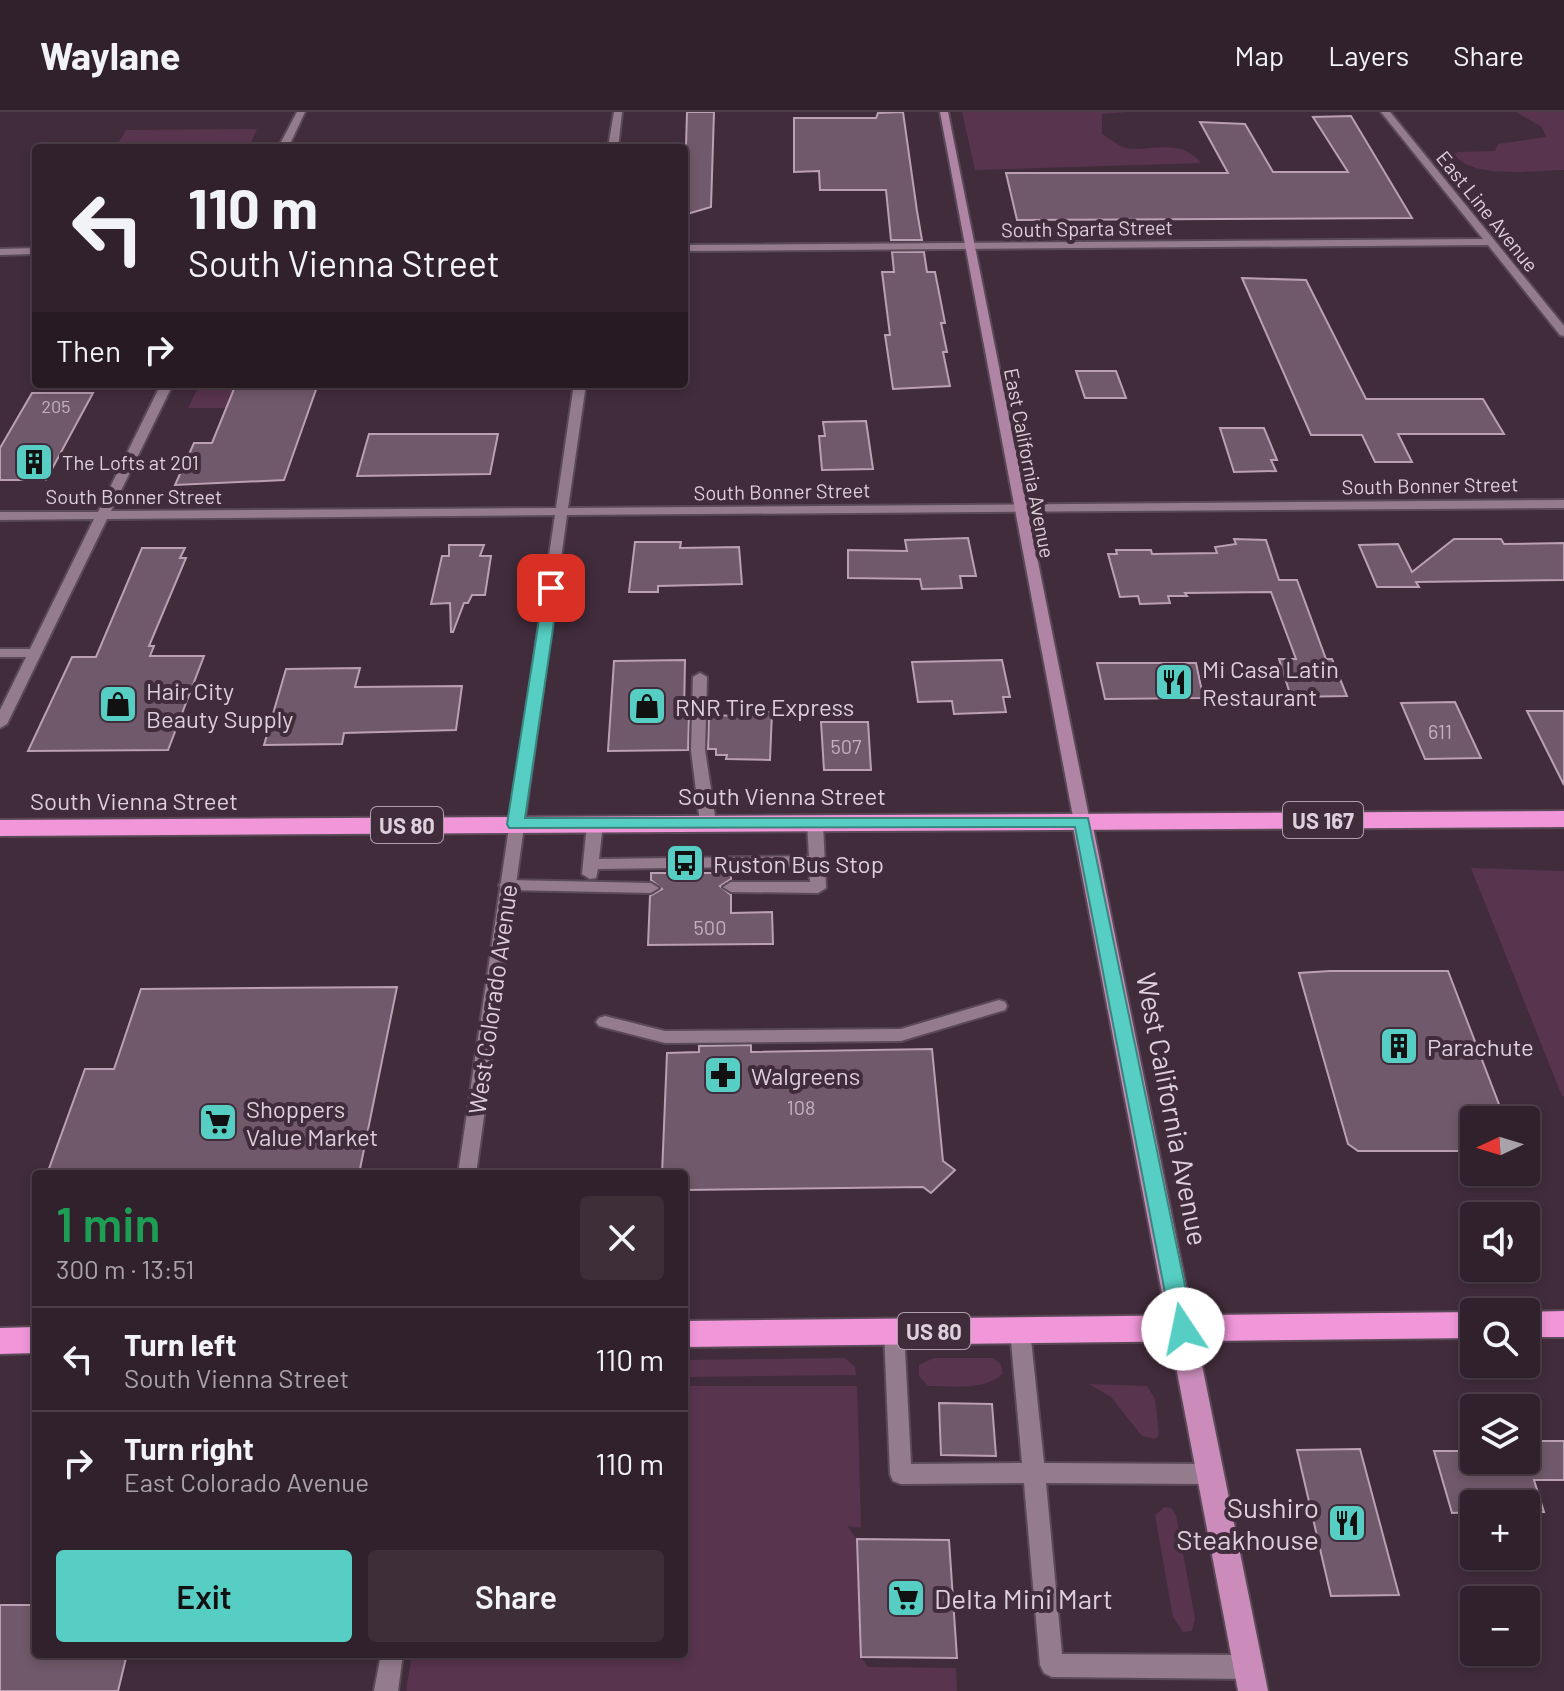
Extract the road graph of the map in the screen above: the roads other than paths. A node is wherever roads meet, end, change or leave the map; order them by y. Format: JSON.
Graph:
{"nodes":[{"id":1,"x":301,"y":112,"type":"edge"},
{"id":2,"x":618,"y":112,"type":"edge"},
{"id":3,"x":944,"y":112,"type":"edge"},
{"id":4,"x":1385,"y":112,"type":"edge"},
{"id":5,"x":285,"y":144,"type":"edge"},
{"id":6,"x":614,"y":144,"type":"edge"},
{"id":7,"x":1490,"y":242,"type":"junction"},
{"id":8,"x":971,"y":247,"type":"junction"},
{"id":9,"x":688,"y":248,"type":"edge"},
{"id":10,"x":32,"y":251,"type":"edge"},
{"id":11,"x":0,"y":252,"type":"edge"},
{"id":12,"x":1564,"y":333,"type":"edge"},
{"id":13,"x":165,"y":388,"type":"edge"},
{"id":14,"x":579,"y":388,"type":"edge"},
{"id":15,"x":1564,"y":504,"type":"edge"},
{"id":16,"x":1021,"y":509,"type":"junction"},
{"id":17,"x":563,"y":513,"type":"junction"},
{"id":18,"x":0,"y":516,"type":"edge"},
{"id":19,"x":100,"y":516,"type":"junction"},
{"id":20,"x":0,"y":653,"type":"edge"},
{"id":21,"x":34,"y":653,"type":"junction"},
{"id":22,"x":700,"y":677,"type":"dead end"},
{"id":23,"x":0,"y":724,"type":"edge"},
{"id":24,"x":1564,"y":819,"type":"edge"},
{"id":25,"x":1082,"y":822,"type":"junction"},
{"id":26,"x":708,"y":823,"type":"junction"},
{"id":27,"x":815,"y":823,"type":"junction"},
{"id":28,"x":515,"y":824,"type":"junction"},
{"id":29,"x":595,"y":824,"type":"junction"},
{"id":30,"x":0,"y":828,"type":"edge"},
{"id":31,"x":817,"y":861,"type":"junction"},
{"id":32,"x":591,"y":864,"type":"junction"},
{"id":33,"x":507,"y":885,"type":"junction"},
{"id":34,"x":588,"y":886,"type":"junction"},
{"id":35,"x":731,"y":887,"type":"dead end"},
{"id":36,"x":651,"y":888,"type":"dead end"},
{"id":37,"x":999,"y":1006,"type":"dead end"},
{"id":38,"x":605,"y":1022,"type":"dead end"},
{"id":39,"x":468,"y":1170,"type":"edge"},
{"id":40,"x":1540,"y":1324,"type":"edge"},
{"id":41,"x":1564,"y":1324,"type":"edge"},
{"id":42,"x":1460,"y":1325,"type":"edge"},
{"id":43,"x":1183,"y":1329,"type":"junction"},
{"id":44,"x":1020,"y":1330,"type":"junction"},
{"id":45,"x":894,"y":1331,"type":"junction"},
{"id":46,"x":688,"y":1334,"type":"edge"},
{"id":47,"x":32,"y":1340,"type":"edge"},
{"id":48,"x":0,"y":1341,"type":"edge"},
{"id":49,"x":1034,"y":1473,"type":"junction"},
{"id":50,"x":1210,"y":1474,"type":"junction"},
{"id":51,"x":391,"y":1658,"type":"edge"},
{"id":52,"x":1251,"y":1679,"type":"edge"},
{"id":53,"x":386,"y":1691,"type":"edge"}],
"edges":[{"from":1,"to":5,"type":"street"},
{"from":2,"to":6,"type":"street"},
{"from":3,"to":8,"type":"main road","name":"East California Avenue"},
{"from":4,"to":7,"type":"street","name":"East Line Avenue"},
{"from":7,"to":8,"type":"street","name":"South Sparta Street"},
{"from":7,"to":12,"type":"street","name":"East Line Avenue"},
{"from":8,"to":9,"type":"street","name":"South Sparta Street"},
{"from":8,"to":16,"type":"main road","name":"East California Avenue"},
{"from":10,"to":11,"type":"street"},
{"from":13,"to":19,"type":"street"},
{"from":14,"to":17,"type":"street","name":"West Colorado Avenue"},
{"from":15,"to":16,"type":"street","name":"South Bonner Street"},
{"from":16,"to":17,"type":"street","name":"South Bonner Street"},
{"from":16,"to":25,"type":"main road","name":"East California Avenue"},
{"from":17,"to":19,"type":"street","name":"South Bonner Street"},
{"from":17,"to":28,"type":"street","name":"West Colorado Avenue"},
{"from":18,"to":19,"type":"street","name":"South Bonner Street"},
{"from":19,"to":21,"type":"street"},
{"from":20,"to":21,"type":"street"},
{"from":21,"to":23,"type":"street"},
{"from":22,"to":26,"type":"street"},
{"from":24,"to":25,"type":"highway","name":"South Vienna Street","number":"US 167"},
{"from":25,"to":27,"type":"highway","name":"South Vienna Street","number":"US 80"},
{"from":25,"to":43,"type":"main road","name":"West California Avenue"},
{"from":26,"to":27,"type":"highway","name":"South Vienna Street","number":"US 80"},
{"from":26,"to":29,"type":"highway","name":"South Vienna Street","number":"US 80"},
{"from":27,"to":31,"type":"street"},
{"from":28,"to":29,"type":"highway","name":"South Vienna Street","number":"US 80"},
{"from":28,"to":30,"type":"highway","name":"South Vienna Street","number":"US 80"},
{"from":28,"to":33,"type":"street","name":"West Colorado Avenue"},
{"from":29,"to":32,"type":"street"},
{"from":31,"to":32,"type":"street"},
{"from":31,"to":35,"type":"street"},
{"from":32,"to":34,"type":"street"},
{"from":33,"to":34,"type":"street"},
{"from":33,"to":39,"type":"street","name":"West Colorado Avenue"},
{"from":34,"to":36,"type":"street"},
{"from":37,"to":38,"type":"street"},
{"from":40,"to":41,"type":"highway"},
{"from":42,"to":43,"type":"highway"},
{"from":43,"to":44,"type":"highway","number":"US 80"},
{"from":43,"to":50,"type":"main road","name":"West California Avenue"},
{"from":44,"to":45,"type":"highway","number":"US 80"},
{"from":44,"to":49,"type":"street"},
{"from":45,"to":46,"type":"highway","number":"US 80"},
{"from":45,"to":49,"type":"street"},
{"from":47,"to":48,"type":"highway"},
{"from":49,"to":50,"type":"street"},
{"from":49,"to":52,"type":"street"},
{"from":50,"to":52,"type":"main road","name":"West California Avenue"},
{"from":51,"to":53,"type":"street"}]}
